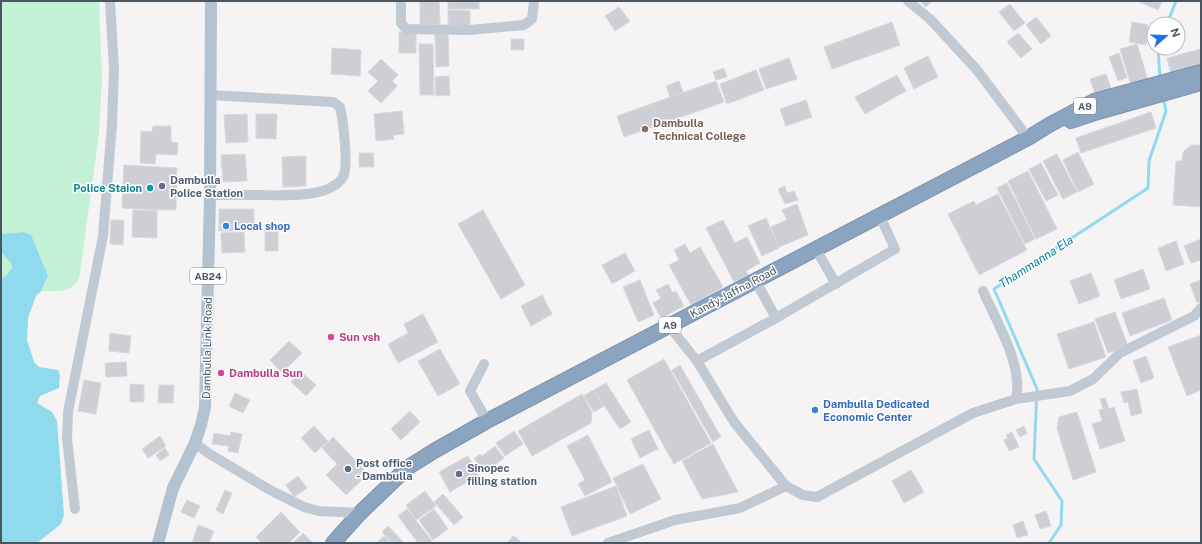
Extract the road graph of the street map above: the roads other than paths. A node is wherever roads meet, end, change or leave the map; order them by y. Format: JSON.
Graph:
{"nodes":[{"id":1,"x":110,"y":1,"type":"edge"},
{"id":2,"x":211,"y":1,"type":"edge"},
{"id":3,"x":401,"y":1,"type":"edge"},
{"id":4,"x":534,"y":1,"type":"edge"},
{"id":5,"x":908,"y":1,"type":"edge"},
{"id":6,"x":1201,"y":72,"type":"edge"},
{"id":7,"x":1201,"y":84,"type":"edge"},
{"id":8,"x":1174,"y":85,"type":"junction"},
{"id":9,"x":210,"y":95,"type":"junction"},
{"id":10,"x":1028,"y":138,"type":"junction"},
{"id":11,"x":210,"y":195,"type":"junction"},
{"id":12,"x":880,"y":216,"type":"junction"},
{"id":13,"x":816,"y":249,"type":"junction"},
{"id":14,"x":755,"y":280,"type":"junction"},
{"id":15,"x":836,"y":284,"type":"junction"},
{"id":16,"x":983,"y":291,"type":"dead end"},
{"id":17,"x":1201,"y":308,"type":"edge"},
{"id":18,"x":776,"y":318,"type":"junction"},
{"id":19,"x":669,"y":326,"type":"junction"},
{"id":20,"x":697,"y":360,"type":"junction"},
{"id":21,"x":484,"y":364,"type":"dead end"},
{"id":22,"x":1020,"y":399,"type":"junction"},
{"id":23,"x":487,"y":421,"type":"junction"},
{"id":24,"x":195,"y":444,"type":"junction"},
{"id":25,"x":786,"y":486,"type":"junction"},
{"id":26,"x":75,"y":509,"type":"dead end"},
{"id":27,"x":360,"y":513,"type":"junction"},
{"id":28,"x":158,"y":543,"type":"edge"},
{"id":29,"x":333,"y":543,"type":"edge"},
{"id":30,"x":608,"y":543,"type":"edge"}],
"edges":[{"from":1,"to":26,"type":"street"},
{"from":2,"to":9,"type":"main road","name":"Dambulla Link Road","number":"AB24"},
{"from":3,"to":4,"type":"street"},
{"from":5,"to":10,"type":"street"},
{"from":6,"to":8,"type":"highway","name":"Kandy-Jaffna Road","number":"A9"},
{"from":7,"to":8,"type":"highway","name":"Kandy-Jaffna Road","number":"A9"},
{"from":8,"to":10,"type":"highway","name":"Kandy-Jaffna Road","number":"A9"},
{"from":9,"to":11,"type":"main road","name":"Dambulla Link Road","number":"AB24"},
{"from":9,"to":11,"type":"street"},
{"from":10,"to":12,"type":"highway","name":"Kandy-Jaffna Road","number":"A9"},
{"from":11,"to":24,"type":"main road","name":"Dambulla Link Road","number":"AB24"},
{"from":12,"to":13,"type":"highway","name":"Kandy-Jaffna Road","number":"A9"},
{"from":12,"to":15,"type":"street"},
{"from":13,"to":14,"type":"highway","name":"Kandy-Jaffna Road","number":"A9"},
{"from":13,"to":15,"type":"street"},
{"from":14,"to":18,"type":"street"},
{"from":14,"to":19,"type":"highway","name":"Kandy-Jaffna Road","number":"A9"},
{"from":15,"to":18,"type":"street"},
{"from":16,"to":22,"type":"street"},
{"from":17,"to":22,"type":"street"},
{"from":18,"to":20,"type":"street"},
{"from":19,"to":20,"type":"street"},
{"from":19,"to":23,"type":"highway","name":"Kandy-Jaffna Road","number":"A9"},
{"from":20,"to":25,"type":"street"},
{"from":21,"to":23,"type":"street"},
{"from":22,"to":25,"type":"street"},
{"from":23,"to":27,"type":"highway","name":"Kandy-Jaffna Road","number":"A9"},
{"from":24,"to":27,"type":"street"},
{"from":24,"to":28,"type":"main road","name":"Dambulla Link Road","number":"AB24"},
{"from":25,"to":30,"type":"street"},
{"from":27,"to":29,"type":"highway","name":"Kandy-Jaffna Road","number":"A9"}]}
